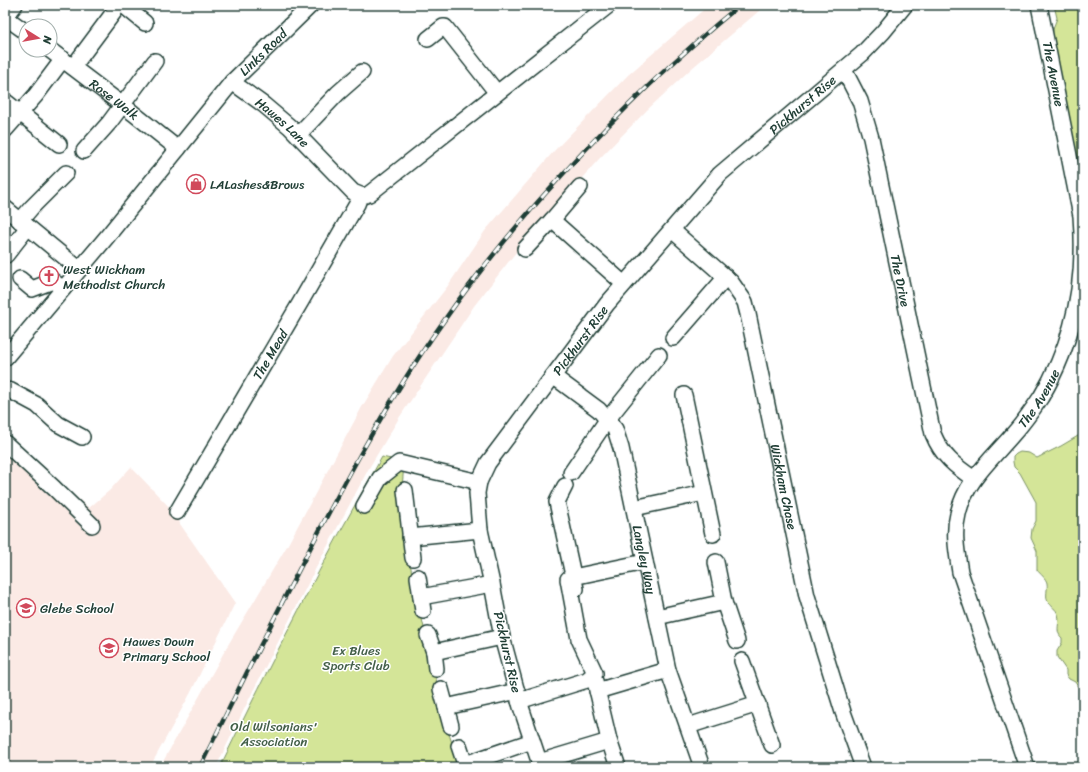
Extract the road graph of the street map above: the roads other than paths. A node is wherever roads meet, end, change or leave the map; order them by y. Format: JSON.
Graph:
{"nodes":[{"id":1,"x":15,"y":5,"type":"edge"},
{"id":2,"x":117,"y":5,"type":"edge"},
{"id":3,"x":123,"y":5,"type":"edge"},
{"id":4,"x":311,"y":5,"type":"edge"},
{"id":5,"x":609,"y":5,"type":"edge"},
{"id":6,"x":906,"y":5,"type":"edge"},
{"id":7,"x":1039,"y":5,"type":"edge"},
{"id":8,"x":5,"y":17,"type":"edge"},
{"id":9,"x":145,"y":23,"type":"dead end"},
{"id":10,"x":18,"y":26,"type":"edge"},
{"id":11,"x":428,"y":39,"type":"dead end"},
{"id":12,"x":58,"y":56,"type":"edge"},
{"id":13,"x":155,"y":61,"type":"dead end"},
{"id":14,"x":68,"y":63,"type":"junction"},
{"id":15,"x":844,"y":70,"type":"junction"},
{"id":16,"x":362,"y":72,"type":"dead end"},
{"id":17,"x":232,"y":82,"type":"junction"},
{"id":18,"x":498,"y":93,"type":"junction"},
{"id":19,"x":5,"y":101,"type":"edge"},
{"id":20,"x":122,"y":104,"type":"junction"},
{"id":21,"x":21,"y":113,"type":"junction"},
{"id":22,"x":5,"y":130,"type":"edge"},
{"id":23,"x":298,"y":135,"type":"junction"},
{"id":24,"x":59,"y":144,"type":"dead end"},
{"id":25,"x":178,"y":149,"type":"junction"},
{"id":26,"x":84,"y":151,"type":"dead end"},
{"id":27,"x":66,"y":173,"type":"dead end"},
{"id":28,"x":580,"y":187,"type":"dead end"},
{"id":29,"x":360,"y":196,"type":"junction"},
{"id":30,"x":5,"y":208,"type":"edge"},
{"id":31,"x":552,"y":220,"type":"junction"},
{"id":32,"x":24,"y":224,"type":"junction"},
{"id":33,"x":672,"y":230,"type":"junction"},
{"id":34,"x":526,"y":249,"type":"dead end"},
{"id":35,"x":6,"y":255,"type":"edge"},
{"id":36,"x":80,"y":269,"type":"junction"},
{"id":37,"x":726,"y":277,"type":"junction"},
{"id":38,"x":20,"y":279,"type":"dead end"},
{"id":39,"x":624,"y":284,"type":"junction"},
{"id":40,"x":63,"y":289,"type":"junction"},
{"id":41,"x":673,"y":338,"type":"dead end"},
{"id":42,"x":659,"y":355,"type":"dead end"},
{"id":43,"x":5,"y":358,"type":"edge"},
{"id":44,"x":553,"y":376,"type":"junction"},
{"id":45,"x":5,"y":390,"type":"edge"},
{"id":46,"x":684,"y":395,"type":"dead end"},
{"id":47,"x":608,"y":420,"type":"junction"},
{"id":48,"x":82,"y":437,"type":"dead end"},
{"id":49,"x":5,"y":443,"type":"edge"},
{"id":50,"x":974,"y":479,"type":"junction"},
{"id":51,"x":479,"y":482,"type":"junction"},
{"id":52,"x":405,"y":490,"type":"dead end"},
{"id":53,"x":704,"y":493,"type":"junction"},
{"id":54,"x":364,"y":506,"type":"dead end"},
{"id":55,"x":634,"y":508,"type":"junction"},
{"id":56,"x":177,"y":512,"type":"dead end"},
{"id":57,"x":92,"y":524,"type":"dead end"},
{"id":58,"x":480,"y":530,"type":"junction"},
{"id":59,"x":713,"y":534,"type":"dead end"},
{"id":60,"x":410,"y":537,"type":"junction"},
{"id":61,"x":413,"y":558,"type":"dead end"},
{"id":62,"x":646,"y":562,"type":"junction"},
{"id":63,"x":716,"y":562,"type":"dead end"},
{"id":64,"x":418,"y":577,"type":"dead end"},
{"id":65,"x":570,"y":578,"type":"junction"},
{"id":66,"x":492,"y":584,"type":"junction"},
{"id":67,"x":724,"y":602,"type":"junction"},
{"id":68,"x":657,"y":617,"type":"junction"},
{"id":69,"x":582,"y":620,"type":"dead end"},
{"id":70,"x":428,"y":635,"type":"dead end"},
{"id":71,"x":502,"y":637,"type":"junction"},
{"id":72,"x":737,"y":641,"type":"dead end"},
{"id":73,"x":434,"y":652,"type":"junction"},
{"id":74,"x":742,"y":661,"type":"dead end"},
{"id":75,"x":436,"y":669,"type":"dead end"},
{"id":76,"x":668,"y":670,"type":"junction"},
{"id":77,"x":441,"y":689,"type":"dead end"},
{"id":78,"x":518,"y":696,"type":"junction"},
{"id":79,"x":758,"y":704,"type":"junction"},
{"id":80,"x":446,"y":707,"type":"junction"},
{"id":81,"x":451,"y":726,"type":"dead end"},
{"id":82,"x":688,"y":726,"type":"junction"},
{"id":83,"x":532,"y":741,"type":"junction"},
{"id":84,"x":609,"y":741,"type":"junction"},
{"id":85,"x":772,"y":745,"type":"dead end"},
{"id":86,"x":459,"y":746,"type":"dead end"},
{"id":87,"x":622,"y":764,"type":"edge"},
{"id":88,"x":540,"y":765,"type":"edge"},
{"id":89,"x":466,"y":766,"type":"edge"},
{"id":90,"x":702,"y":767,"type":"edge"},
{"id":91,"x":863,"y":767,"type":"edge"},
{"id":92,"x":1027,"y":767,"type":"edge"}],
"edges":[{"from":1,"to":8,"type":"street"},
{"from":2,"to":14,"type":"street"},
{"from":3,"to":9,"type":"street"},
{"from":4,"to":17,"type":"street","name":"Links Road"},
{"from":5,"to":18,"type":"street"},
{"from":6,"to":15,"type":"street","name":"Pickhurst Rise"},
{"from":7,"to":50,"type":"street","name":"The Avenue"},
{"from":8,"to":10,"type":"street"},
{"from":11,"to":18,"type":"street"},
{"from":12,"to":14,"type":"street","name":"Rose Walk"},
{"from":13,"to":20,"type":"street"},
{"from":14,"to":20,"type":"street","name":"Rose Walk"},
{"from":14,"to":21,"type":"street"},
{"from":15,"to":33,"type":"street","name":"Pickhurst Rise"},
{"from":15,"to":50,"type":"street","name":"The Drive"},
{"from":16,"to":23,"type":"street"},
{"from":17,"to":23,"type":"street","name":"Hawes Lane"},
{"from":17,"to":25,"type":"street"},
{"from":18,"to":29,"type":"street"},
{"from":19,"to":21,"type":"street"},
{"from":20,"to":25,"type":"street","name":"Rose Walk"},
{"from":20,"to":26,"type":"street"},
{"from":21,"to":22,"type":"street"},
{"from":21,"to":24,"type":"street"},
{"from":23,"to":29,"type":"street","name":"Hawes Lane"},
{"from":25,"to":36,"type":"street"},
{"from":27,"to":32,"type":"street"},
{"from":28,"to":31,"type":"street"},
{"from":29,"to":56,"type":"street","name":"The Mead"},
{"from":30,"to":32,"type":"street"},
{"from":31,"to":34,"type":"street"},
{"from":31,"to":39,"type":"street"},
{"from":32,"to":35,"type":"street"},
{"from":32,"to":36,"type":"street"},
{"from":33,"to":37,"type":"street","name":"Wickham Chase"},
{"from":33,"to":39,"type":"street","name":"Pickhurst Rise"},
{"from":36,"to":40,"type":"street"},
{"from":37,"to":41,"type":"street"},
{"from":37,"to":91,"type":"street","name":"Wickham Chase"},
{"from":38,"to":40,"type":"street"},
{"from":39,"to":44,"type":"street","name":"Pickhurst Rise"},
{"from":40,"to":43,"type":"street"},
{"from":42,"to":47,"type":"street"},
{"from":44,"to":47,"type":"street","name":"Langley Way"},
{"from":44,"to":51,"type":"street","name":"Pickhurst Rise"},
{"from":45,"to":48,"type":"street"},
{"from":46,"to":53,"type":"street"},
{"from":47,"to":55,"type":"street","name":"Langley Way"},
{"from":47,"to":65,"type":"street"},
{"from":49,"to":57,"type":"street"},
{"from":50,"to":92,"type":"street","name":"The Avenue"},
{"from":51,"to":54,"type":"street"},
{"from":51,"to":58,"type":"street","name":"Pickhurst Rise"},
{"from":52,"to":60,"type":"street"},
{"from":53,"to":55,"type":"street"},
{"from":53,"to":59,"type":"street"},
{"from":55,"to":62,"type":"street","name":"Langley Way"},
{"from":58,"to":60,"type":"street"},
{"from":58,"to":66,"type":"street","name":"Pickhurst Rise"},
{"from":60,"to":61,"type":"street"},
{"from":62,"to":65,"type":"street"},
{"from":62,"to":68,"type":"street","name":"Langley Way"},
{"from":63,"to":67,"type":"street"},
{"from":64,"to":66,"type":"street"},
{"from":65,"to":69,"type":"street"},
{"from":65,"to":78,"type":"street"},
{"from":66,"to":71,"type":"street","name":"Pickhurst Rise"},
{"from":67,"to":68,"type":"street"},
{"from":67,"to":72,"type":"street"},
{"from":68,"to":76,"type":"street","name":"Langley Way"},
{"from":70,"to":73,"type":"street"},
{"from":71,"to":73,"type":"street"},
{"from":71,"to":78,"type":"street","name":"Pickhurst Rise"},
{"from":73,"to":75,"type":"street"},
{"from":74,"to":79,"type":"street"},
{"from":76,"to":82,"type":"street","name":"Langley Way"},
{"from":76,"to":84,"type":"street"},
{"from":77,"to":80,"type":"street"},
{"from":78,"to":80,"type":"street"},
{"from":78,"to":83,"type":"street","name":"Pickhurst Rise"},
{"from":79,"to":82,"type":"street"},
{"from":79,"to":85,"type":"street"},
{"from":80,"to":81,"type":"street"},
{"from":82,"to":90,"type":"street","name":"Langley Way"},
{"from":83,"to":88,"type":"street","name":"Pickhurst Rise"},
{"from":83,"to":89,"type":"street"},
{"from":84,"to":87,"type":"street"},
{"from":84,"to":88,"type":"street"},
{"from":86,"to":89,"type":"street"}]}
